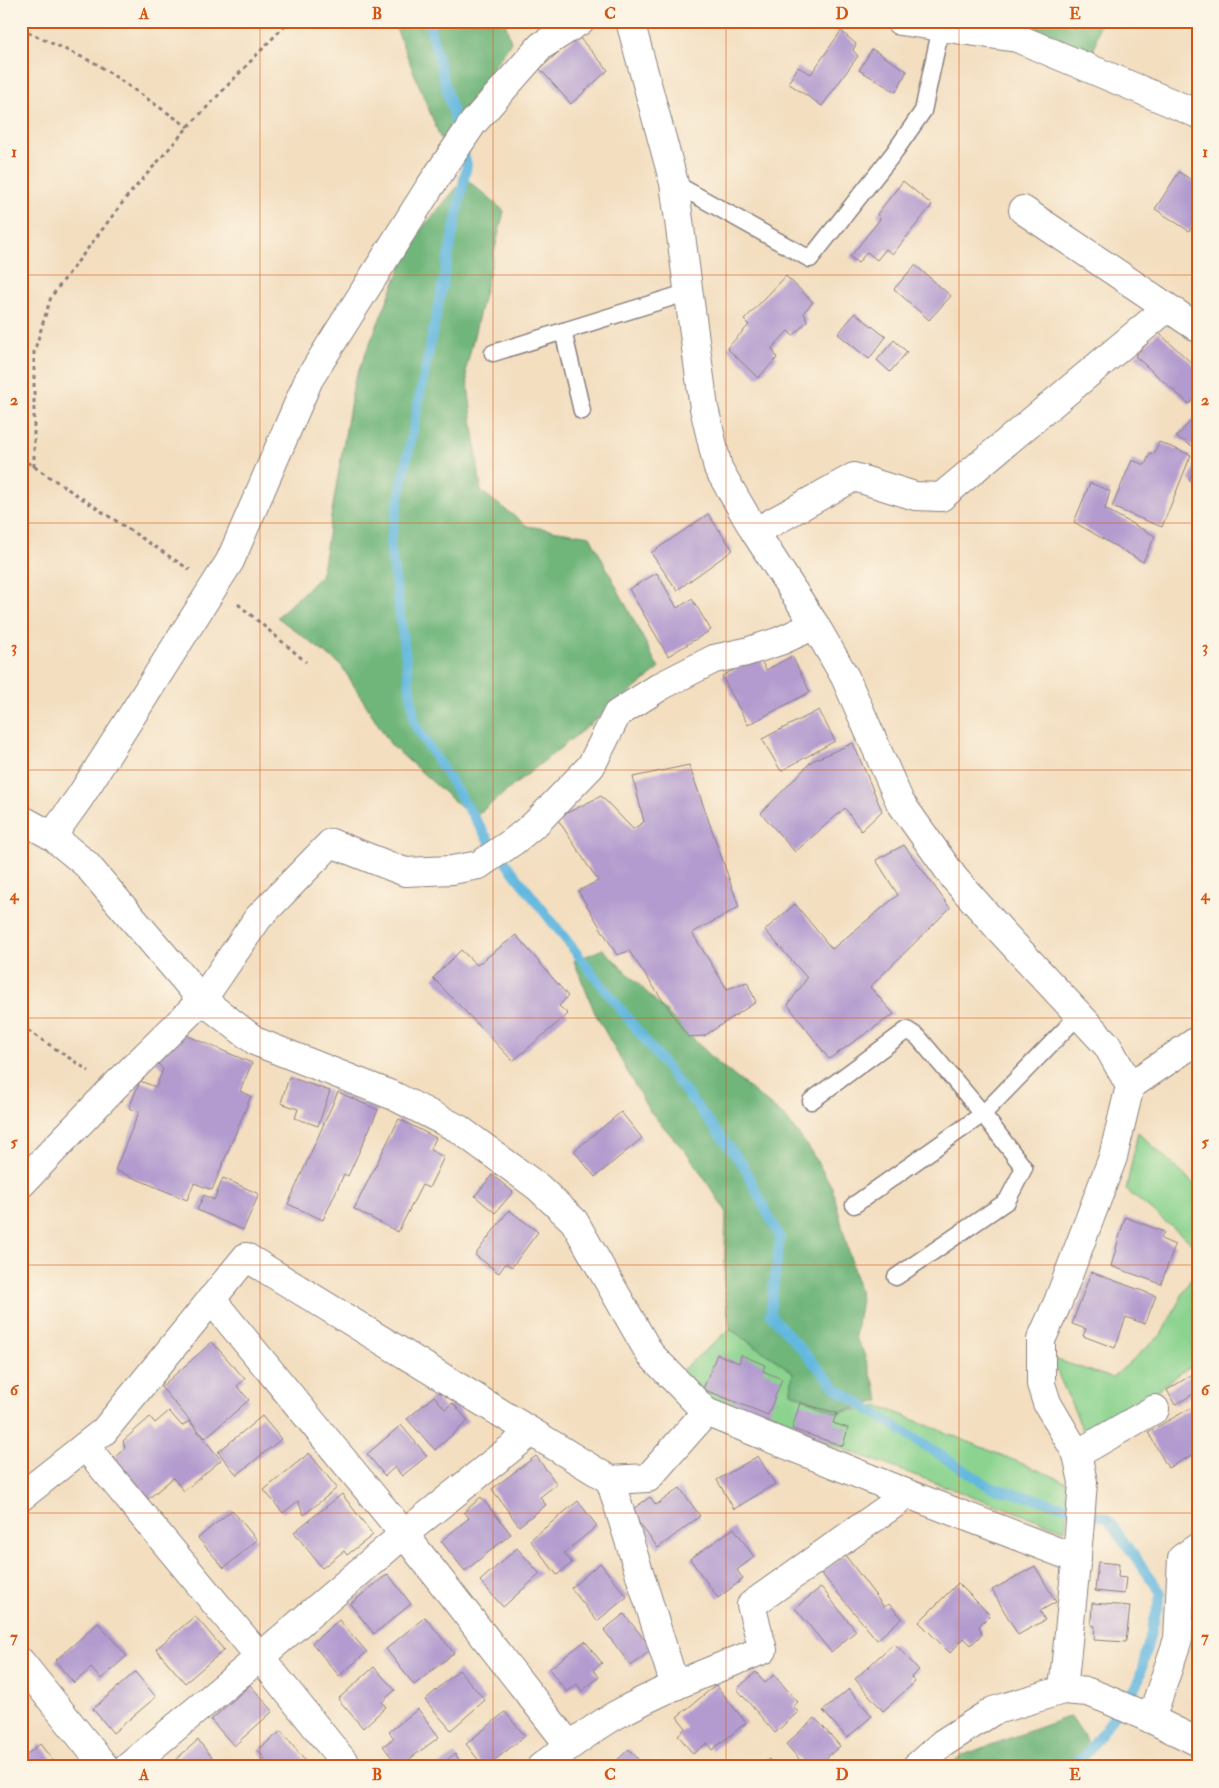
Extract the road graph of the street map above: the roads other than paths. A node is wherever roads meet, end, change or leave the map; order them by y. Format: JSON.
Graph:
{"nodes":[{"id":1,"x":580,"y":21,"type":"edge"},
{"id":2,"x":630,"y":21,"type":"edge"},
{"id":3,"x":900,"y":21,"type":"edge"},
{"id":4,"x":955,"y":26,"type":"edge"},
{"id":5,"x":1198,"y":114,"type":"edge"},
{"id":6,"x":674,"y":184,"type":"junction"},
{"id":7,"x":1022,"y":210,"type":"dead end"},
{"id":8,"x":689,"y":292,"type":"junction"},
{"id":9,"x":1167,"y":308,"type":"junction"},
{"id":10,"x":1198,"y":328,"type":"edge"},
{"id":11,"x":563,"y":331,"type":"junction"},
{"id":12,"x":494,"y":353,"type":"dead end"},
{"id":13,"x":582,"y":411,"type":"dead end"},
{"id":14,"x":755,"y":532,"type":"junction"},
{"id":15,"x":815,"y":625,"type":"junction"},
{"id":16,"x":21,"y":819,"type":"edge"},
{"id":17,"x":52,"y":836,"type":"junction"},
{"id":18,"x":202,"y":1000,"type":"junction"},
{"id":19,"x":1079,"y":1015,"type":"junction"},
{"id":20,"x":1198,"y":1040,"type":"edge"},
{"id":21,"x":1130,"y":1086,"type":"junction"},
{"id":22,"x":811,"y":1101,"type":"dead end"},
{"id":23,"x":983,"y":1114,"type":"junction"},
{"id":24,"x":21,"y":1184,"type":"edge"},
{"id":25,"x":854,"y":1205,"type":"dead end"},
{"id":26,"x":896,"y":1277,"type":"dead end"},
{"id":27,"x":211,"y":1299,"type":"junction"},
{"id":28,"x":1155,"y":1409,"type":"dead end"},
{"id":29,"x":706,"y":1412,"type":"junction"},
{"id":30,"x":530,"y":1433,"type":"junction"},
{"id":31,"x":85,"y":1446,"type":"junction"},
{"id":32,"x":1077,"y":1454,"type":"junction"},
{"id":33,"x":610,"y":1480,"type":"junction"},
{"id":34,"x":908,"y":1494,"type":"junction"},
{"id":35,"x":21,"y":1497,"type":"edge"},
{"id":36,"x":404,"y":1534,"type":"junction"},
{"id":37,"x":1078,"y":1546,"type":"junction"},
{"id":38,"x":1198,"y":1547,"type":"edge"},
{"id":39,"x":260,"y":1657,"type":"junction"},
{"id":40,"x":21,"y":1662,"type":"edge"},
{"id":41,"x":675,"y":1686,"type":"junction"},
{"id":42,"x":1063,"y":1690,"type":"junction"},
{"id":43,"x":1152,"y":1719,"type":"junction"},
{"id":44,"x":1198,"y":1742,"type":"edge"},
{"id":45,"x":569,"y":1745,"type":"junction"},
{"id":46,"x":105,"y":1767,"type":"edge"},
{"id":47,"x":128,"y":1767,"type":"edge"},
{"id":48,"x":348,"y":1767,"type":"edge"},
{"id":49,"x":540,"y":1767,"type":"edge"},
{"id":50,"x":916,"y":1767,"type":"edge"}],
"edges":[{"from":1,"to":17,"type":"street"},
{"from":2,"to":6,"type":"street"},
{"from":3,"to":4,"type":"street"},
{"from":4,"to":5,"type":"street"},
{"from":4,"to":6,"type":"lane"},
{"from":6,"to":8,"type":"street"},
{"from":7,"to":9,"type":"street"},
{"from":8,"to":11,"type":"lane"},
{"from":8,"to":14,"type":"street"},
{"from":9,"to":10,"type":"street"},
{"from":9,"to":14,"type":"street"},
{"from":11,"to":12,"type":"lane"},
{"from":11,"to":13,"type":"lane"},
{"from":14,"to":15,"type":"street"},
{"from":15,"to":18,"type":"street"},
{"from":15,"to":19,"type":"street"},
{"from":16,"to":17,"type":"street"},
{"from":17,"to":18,"type":"street"},
{"from":18,"to":24,"type":"street"},
{"from":18,"to":29,"type":"street"},
{"from":19,"to":21,"type":"street"},
{"from":19,"to":23,"type":"lane"},
{"from":20,"to":21,"type":"street"},
{"from":21,"to":32,"type":"street"},
{"from":22,"to":23,"type":"lane"},
{"from":23,"to":25,"type":"lane"},
{"from":23,"to":26,"type":"lane"},
{"from":27,"to":30,"type":"street"},
{"from":27,"to":31,"type":"street"},
{"from":27,"to":36,"type":"street"},
{"from":28,"to":32,"type":"street"},
{"from":29,"to":33,"type":"street"},
{"from":29,"to":34,"type":"street"},
{"from":30,"to":33,"type":"street"},
{"from":30,"to":36,"type":"street"},
{"from":31,"to":35,"type":"street"},
{"from":31,"to":39,"type":"street"},
{"from":32,"to":37,"type":"street"},
{"from":33,"to":41,"type":"street"},
{"from":34,"to":37,"type":"street"},
{"from":34,"to":41,"type":"street"},
{"from":36,"to":39,"type":"street"},
{"from":36,"to":45,"type":"street"},
{"from":37,"to":42,"type":"street"},
{"from":38,"to":43,"type":"street"},
{"from":39,"to":47,"type":"street"},
{"from":39,"to":48,"type":"street"},
{"from":40,"to":46,"type":"street"},
{"from":41,"to":45,"type":"street"},
{"from":42,"to":43,"type":"street"},
{"from":42,"to":50,"type":"street"},
{"from":43,"to":44,"type":"street"},
{"from":45,"to":49,"type":"street"}]}
